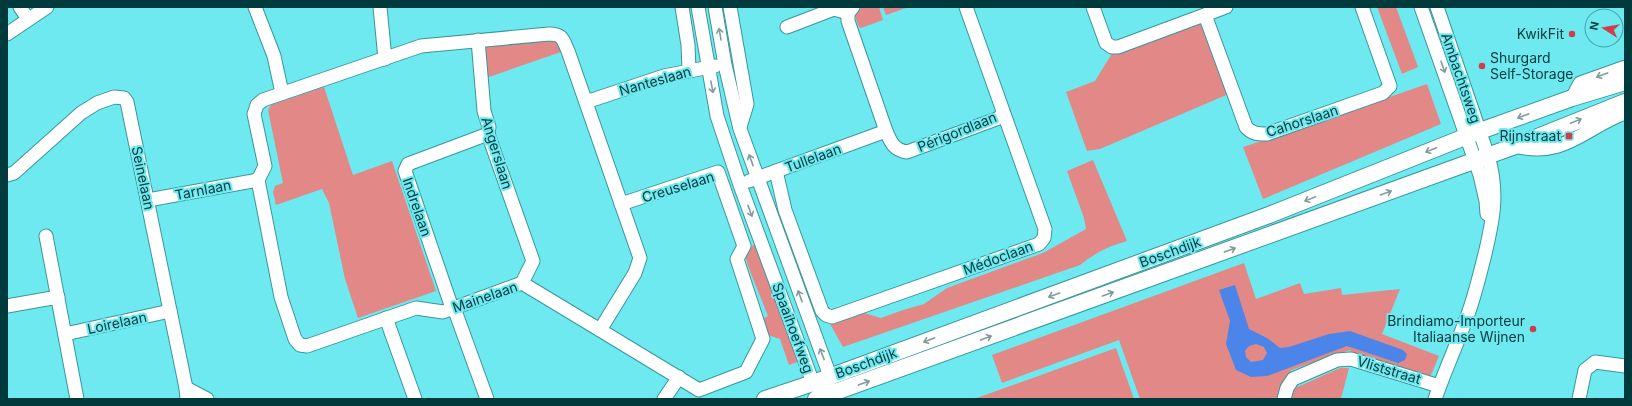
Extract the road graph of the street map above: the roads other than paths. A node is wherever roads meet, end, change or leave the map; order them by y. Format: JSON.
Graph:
{"nodes":[{"id":1,"x":20,"y":7,"type":"edge"},
{"id":2,"x":47,"y":7,"type":"edge"},
{"id":3,"x":255,"y":7,"type":"edge"},
{"id":4,"x":380,"y":7,"type":"edge"},
{"id":5,"x":682,"y":7,"type":"edge"},
{"id":6,"x":698,"y":7,"type":"edge"},
{"id":7,"x":715,"y":7,"type":"edge"},
{"id":8,"x":730,"y":7,"type":"edge"},
{"id":9,"x":966,"y":7,"type":"edge"},
{"id":10,"x":1093,"y":7,"type":"edge"},
{"id":11,"x":1226,"y":7,"type":"edge"},
{"id":12,"x":1362,"y":7,"type":"edge"},
{"id":13,"x":1421,"y":7,"type":"edge"},
{"id":14,"x":1437,"y":7,"type":"edge"},
{"id":15,"x":851,"y":10,"type":"edge"},
{"id":16,"x":1206,"y":15,"type":"junction"},
{"id":17,"x":28,"y":19,"type":"junction"},
{"id":18,"x":1443,"y":24,"type":"junction"},
{"id":19,"x":787,"y":27,"type":"dead end"},
{"id":20,"x":1430,"y":30,"type":"junction"},
{"id":21,"x":7,"y":34,"type":"edge"},
{"id":22,"x":478,"y":40,"type":"junction"},
{"id":23,"x":385,"y":59,"type":"junction"},
{"id":24,"x":725,"y":65,"type":"junction"},
{"id":25,"x":708,"y":67,"type":"junction"},
{"id":26,"x":1625,"y":67,"type":"edge"},
{"id":27,"x":689,"y":70,"type":"junction"},
{"id":28,"x":1625,"y":82,"type":"edge"},
{"id":29,"x":282,"y":93,"type":"junction"},
{"id":30,"x":1572,"y":98,"type":"junction"},
{"id":31,"x":586,"y":102,"type":"junction"},
{"id":32,"x":1625,"y":102,"type":"edge"},
{"id":33,"x":1003,"y":113,"type":"junction"},
{"id":34,"x":1625,"y":113,"type":"edge"},
{"id":35,"x":740,"y":129,"type":"junction"},
{"id":36,"x":886,"y":131,"type":"junction"},
{"id":37,"x":488,"y":134,"type":"junction"},
{"id":38,"x":1473,"y":134,"type":"junction"},
{"id":39,"x":1515,"y":146,"type":"junction"},
{"id":40,"x":1481,"y":158,"type":"junction"},
{"id":41,"x":776,"y":171,"type":"junction"},
{"id":42,"x":7,"y":175,"type":"edge"},
{"id":43,"x":757,"y":178,"type":"junction"},
{"id":44,"x":258,"y":180,"type":"junction"},
{"id":45,"x":740,"y":185,"type":"junction"},
{"id":46,"x":148,"y":200,"type":"junction"},
{"id":47,"x":621,"y":204,"type":"junction"},
{"id":48,"x":46,"y":236,"type":"dead end"},
{"id":49,"x":522,"y":283,"type":"junction"},
{"id":50,"x":58,"y":297,"type":"junction"},
{"id":51,"x":7,"y":306,"type":"edge"},
{"id":52,"x":453,"y":308,"type":"junction"},
{"id":53,"x":170,"y":311,"type":"junction"},
{"id":54,"x":386,"y":318,"type":"junction"},
{"id":55,"x":600,"y":330,"type":"junction"},
{"id":56,"x":65,"y":334,"type":"junction"},
{"id":57,"x":1625,"y":366,"type":"edge"},
{"id":58,"x":830,"y":376,"type":"junction"},
{"id":59,"x":679,"y":377,"type":"junction"},
{"id":60,"x":813,"y":383,"type":"junction"},
{"id":61,"x":1439,"y":386,"type":"junction"},
{"id":62,"x":187,"y":394,"type":"edge"},
{"id":63,"x":822,"y":397,"type":"edge"},
{"id":64,"x":77,"y":399,"type":"edge"},
{"id":65,"x":207,"y":399,"type":"edge"},
{"id":66,"x":415,"y":399,"type":"edge"},
{"id":67,"x":487,"y":399,"type":"edge"},
{"id":68,"x":664,"y":399,"type":"edge"},
{"id":69,"x":765,"y":399,"type":"edge"},
{"id":70,"x":1284,"y":399,"type":"edge"},
{"id":71,"x":1435,"y":399,"type":"edge"},
{"id":72,"x":1579,"y":399,"type":"edge"}],
"edges":[{"from":1,"to":17,"type":"street"},
{"from":2,"to":17,"type":"street"},
{"from":3,"to":29,"type":"street"},
{"from":4,"to":23,"type":"street"},
{"from":5,"to":27,"type":"street"},
{"from":6,"to":25,"type":"street","name":"Spaaihoefweg"},
{"from":24,"to":7,"type":"street","name":"Spaaihoefweg","one_way":true},
{"from":8,"to":35,"type":"street"},
{"from":9,"to":33,"type":"street","name":"Périgordlaan"},
{"from":10,"to":16,"type":"street"},
{"from":11,"to":16,"type":"street"},
{"from":12,"to":16,"type":"street","name":"Cahorslaan"},
{"from":13,"to":20,"type":"street","name":"Ambachtsweg"},
{"from":14,"to":18,"type":"street","name":"Ambachtsweg"},
{"from":15,"to":19,"type":"street"},
{"from":15,"to":36,"type":"street","name":"Périgordlaan"},
{"from":17,"to":21,"type":"street"},
{"from":18,"to":20,"type":"street","name":"Ambachtsweg"},
{"from":18,"to":38,"type":"street","name":"Ambachtsweg"},
{"from":20,"to":38,"type":"street","name":"Ambachtsweg","one_way":true},
{"from":22,"to":23,"type":"street","name":"Mainelaan"},
{"from":22,"to":31,"type":"street","name":"Mainelaan"},
{"from":22,"to":37,"type":"street","name":"Angerslaan"},
{"from":23,"to":29,"type":"street","name":"Mainelaan"},
{"from":24,"to":25,"type":"street","name":"Nanteslaan"},
{"from":24,"to":35,"type":"street","name":"Spaaihoefweg"},
{"from":25,"to":27,"type":"street","name":"Nanteslaan"},
{"from":25,"to":45,"type":"street","name":"Spaaihoefweg","one_way":true},
{"from":26,"to":30,"type":"street","one_way":true},
{"from":27,"to":31,"type":"street","name":"Nanteslaan"},
{"from":28,"to":30,"type":"main road","name":"Boschdijk"},
{"from":29,"to":44,"type":"street","name":"Mainelaan"},
{"from":30,"to":38,"type":"main road","name":"Boschdijk","one_way":true},
{"from":31,"to":47,"type":"street","name":"Mainelaan"},
{"from":39,"to":32,"type":"main road","name":"Boschdijk","one_way":true},
{"from":33,"to":36,"type":"street","name":"Périgordlaan"},
{"from":33,"to":41,"type":"street","name":"Médoclaan"},
{"from":34,"to":39,"type":"street"},
{"from":43,"to":35,"type":"street","name":"Spaaihoefweg","one_way":true},
{"from":36,"to":41,"type":"street","name":"Tullelaan"},
{"from":37,"to":49,"type":"street","name":"Angerslaan"},
{"from":37,"to":52,"type":"street","name":"Indrelaan"},
{"from":38,"to":40,"type":"street"},
{"from":38,"to":58,"type":"main road","name":"Boschdijk","one_way":true},
{"from":39,"to":40,"type":"main road","name":"Boschdijk"},
{"from":40,"to":61,"type":"street"},
{"from":63,"to":40,"type":"main road","name":"Boschdijk","one_way":true},
{"from":41,"to":43,"type":"street","name":"Tullelaan"},
{"from":42,"to":46,"type":"street","name":"Seinelaan"},
{"from":43,"to":45,"type":"street","name":"Tullelaan"},
{"from":58,"to":43,"type":"street","name":"Spaaihoefweg","one_way":true},
{"from":44,"to":46,"type":"street","name":"Tarnlaan"},
{"from":44,"to":54,"type":"street","name":"Mainelaan"},
{"from":45,"to":60,"type":"street","name":"Spaaihoefweg","one_way":true},
{"from":46,"to":53,"type":"street","name":"Seinelaan"},
{"from":47,"to":55,"type":"street","name":"Mainelaan"},
{"from":47,"to":59,"type":"street","name":"Creuselaan"},
{"from":48,"to":50,"type":"street"},
{"from":49,"to":52,"type":"street","name":"Mainelaan"},
{"from":49,"to":55,"type":"street","name":"Mainelaan"},
{"from":50,"to":51,"type":"street"},
{"from":50,"to":56,"type":"street"},
{"from":52,"to":54,"type":"street","name":"Mainelaan"},
{"from":52,"to":67,"type":"street","name":"Indrelaan"},
{"from":53,"to":56,"type":"street","name":"Loirelaan"},
{"from":53,"to":62,"type":"street","name":"Seinelaan"},
{"from":54,"to":66,"type":"street"},
{"from":55,"to":59,"type":"street","name":"Creuselaan"},
{"from":56,"to":64,"type":"street"},
{"from":57,"to":72,"type":"street"},
{"from":58,"to":60,"type":"main road","name":"Boschdijk"},
{"from":58,"to":63,"type":"street","name":"Spaaihoefweg"},
{"from":59,"to":68,"type":"street"},
{"from":60,"to":63,"type":"street","name":"Spaaihoefweg"},
{"from":60,"to":69,"type":"main road","name":"Boschdijk"},
{"from":61,"to":70,"type":"street","name":"Vliststraat"},
{"from":61,"to":71,"type":"street"},
{"from":62,"to":65,"type":"street"}]}
